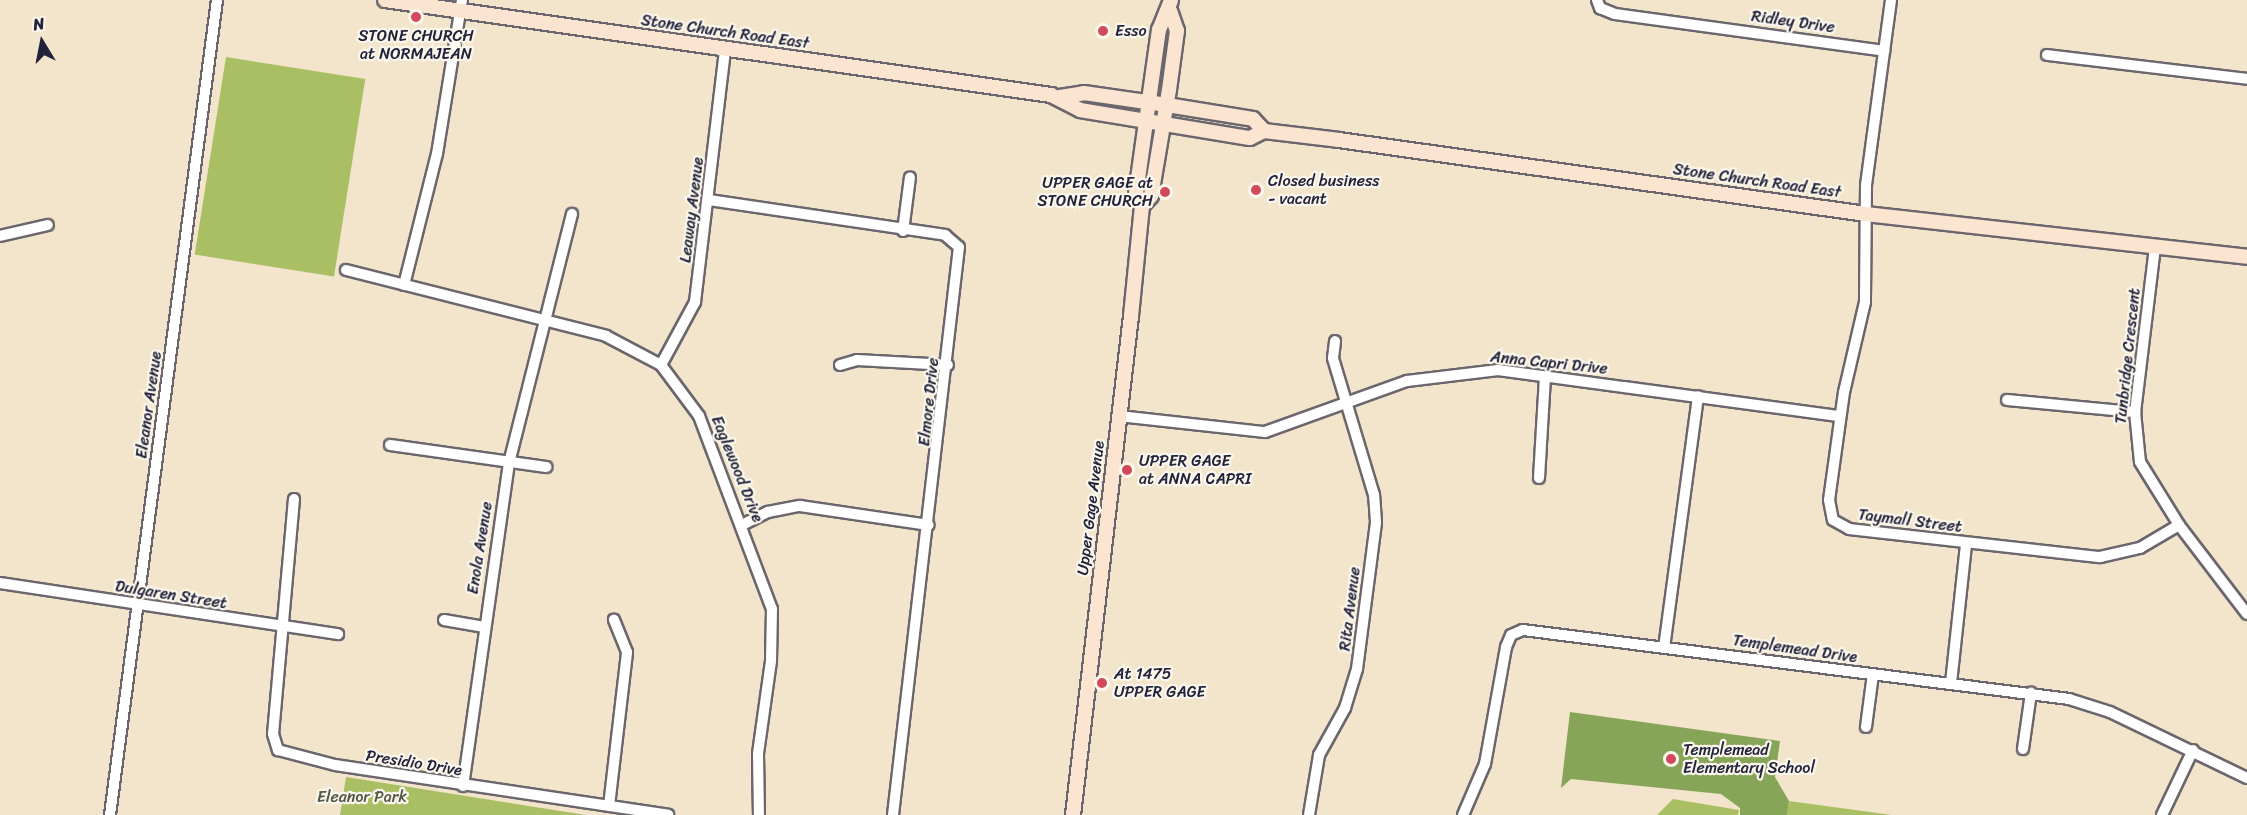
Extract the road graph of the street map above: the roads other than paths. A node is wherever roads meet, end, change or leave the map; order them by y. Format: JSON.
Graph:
{"nodes":[{"id":1,"x":217,"y":0,"type":"edge"},
{"id":2,"x":385,"y":0,"type":"edge"},
{"id":3,"x":1597,"y":0,"type":"edge"},
{"id":4,"x":1891,"y":0,"type":"edge"},
{"id":5,"x":461,"y":5,"type":"edge"},
{"id":6,"x":1170,"y":5,"type":"edge"},
{"id":7,"x":726,"y":50,"type":"junction"},
{"id":8,"x":1884,"y":51,"type":"junction"},
{"id":9,"x":2047,"y":55,"type":"dead end"},
{"id":10,"x":2247,"y":79,"type":"edge"},
{"id":11,"x":1060,"y":97,"type":"junction"},
{"id":12,"x":1149,"y":102,"type":"junction"},
{"id":13,"x":1167,"y":105,"type":"junction"},
{"id":14,"x":1146,"y":121,"type":"junction"},
{"id":15,"x":1164,"y":124,"type":"junction"},
{"id":16,"x":1264,"y":131,"type":"junction"},
{"id":17,"x":910,"y":177,"type":"dead end"},
{"id":18,"x":709,"y":200,"type":"junction"},
{"id":19,"x":1142,"y":206,"type":"junction"},
{"id":20,"x":572,"y":214,"type":"dead end"},
{"id":21,"x":1866,"y":214,"type":"junction"},
{"id":22,"x":48,"y":225,"type":"dead end"},
{"id":23,"x":903,"y":231,"type":"junction"},
{"id":24,"x":0,"y":236,"type":"edge"},
{"id":25,"x":2155,"y":247,"type":"junction"},
{"id":26,"x":2247,"y":257,"type":"edge"},
{"id":27,"x":346,"y":270,"type":"dead end"},
{"id":28,"x":404,"y":285,"type":"junction"},
{"id":29,"x":546,"y":320,"type":"junction"},
{"id":30,"x":1335,"y":341,"type":"dead end"},
{"id":31,"x":661,"y":365,"type":"junction"},
{"id":32,"x":840,"y":365,"type":"dead end"},
{"id":33,"x":948,"y":365,"type":"junction"},
{"id":34,"x":1545,"y":377,"type":"junction"},
{"id":35,"x":1698,"y":396,"type":"junction"},
{"id":36,"x":2007,"y":400,"type":"dead end"},
{"id":37,"x":1346,"y":402,"type":"junction"},
{"id":38,"x":2134,"y":412,"type":"junction"},
{"id":39,"x":1119,"y":416,"type":"junction"},
{"id":40,"x":1840,"y":416,"type":"junction"},
{"id":41,"x":390,"y":445,"type":"dead end"},
{"id":42,"x":509,"y":463,"type":"junction"},
{"id":43,"x":546,"y":467,"type":"dead end"},
{"id":44,"x":1539,"y":478,"type":"dead end"},
{"id":45,"x":294,"y":499,"type":"dead end"},
{"id":46,"x":744,"y":524,"type":"junction"},
{"id":47,"x":929,"y":525,"type":"junction"},
{"id":48,"x":2179,"y":525,"type":"junction"},
{"id":49,"x":1966,"y":544,"type":"junction"},
{"id":50,"x":0,"y":583,"type":"edge"},
{"id":51,"x":136,"y":605,"type":"junction"},
{"id":52,"x":2247,"y":614,"type":"edge"},
{"id":53,"x":444,"y":620,"type":"dead end"},
{"id":54,"x":614,"y":620,"type":"dead end"},
{"id":55,"x":484,"y":627,"type":"junction"},
{"id":56,"x":285,"y":629,"type":"junction"},
{"id":57,"x":338,"y":634,"type":"dead end"},
{"id":58,"x":1664,"y":648,"type":"junction"},
{"id":59,"x":1873,"y":674,"type":"junction"},
{"id":60,"x":1951,"y":683,"type":"junction"},
{"id":61,"x":2031,"y":693,"type":"junction"},
{"id":62,"x":1866,"y":727,"type":"dead end"},
{"id":63,"x":2023,"y":749,"type":"dead end"},
{"id":64,"x":2193,"y":750,"type":"junction"},
{"id":65,"x":2247,"y":778,"type":"edge"},
{"id":66,"x":464,"y":786,"type":"junction"},
{"id":67,"x":609,"y":806,"type":"junction"},
{"id":68,"x":110,"y":815,"type":"edge"},
{"id":69,"x":668,"y":815,"type":"edge"},
{"id":70,"x":759,"y":815,"type":"edge"},
{"id":71,"x":893,"y":815,"type":"edge"},
{"id":72,"x":1072,"y":815,"type":"edge"},
{"id":73,"x":1309,"y":815,"type":"edge"},
{"id":74,"x":1463,"y":815,"type":"edge"},
{"id":75,"x":2162,"y":815,"type":"edge"}],
"edges":[{"from":1,"to":51,"type":"street","name":"Eleanor Avenue"},
{"from":2,"to":5,"type":"main road","name":"Stone Church Road East"},
{"from":3,"to":8,"type":"street","name":"Ridley Drive"},
{"from":4,"to":8,"type":"street","name":"Taymall Street"},
{"from":5,"to":7,"type":"main road","name":"Stone Church Road East"},
{"from":5,"to":28,"type":"street"},
{"from":6,"to":12,"type":"main road","name":"Upper Gage Avenue"},
{"from":6,"to":13,"type":"main road","name":"Upper Gage Avenue"},
{"from":7,"to":11,"type":"main road","name":"Stone Church Road East"},
{"from":7,"to":18,"type":"street","name":"Leaway Avenue"},
{"from":8,"to":21,"type":"street","name":"Taymall Street"},
{"from":9,"to":10,"type":"street"},
{"from":11,"to":12,"type":"main road","name":"Stone Church Road East"},
{"from":11,"to":14,"type":"main road","name":"Stone Church Road East"},
{"from":12,"to":13,"type":"main road","name":"Stone Church Road East"},
{"from":12,"to":14,"type":"main road","name":"Upper Gage Avenue"},
{"from":13,"to":15,"type":"main road","name":"Upper Gage Avenue"},
{"from":13,"to":16,"type":"main road","name":"Stone Church Road East"},
{"from":14,"to":15,"type":"main road","name":"Stone Church Road East"},
{"from":14,"to":19,"type":"main road","name":"Upper Gage Avenue"},
{"from":15,"to":16,"type":"main road","name":"Stone Church Road East"},
{"from":15,"to":19,"type":"main road","name":"Upper Gage Avenue"},
{"from":16,"to":21,"type":"main road","name":"Stone Church Road East"},
{"from":17,"to":23,"type":"street"},
{"from":18,"to":23,"type":"street","name":"Elmore Drive"},
{"from":18,"to":31,"type":"street","name":"Leaway Avenue"},
{"from":19,"to":39,"type":"main road","name":"Upper Gage Avenue"},
{"from":20,"to":29,"type":"street","name":"Enola Avenue"},
{"from":21,"to":25,"type":"main road","name":"Stone Church Road East"},
{"from":21,"to":40,"type":"street","name":"Taymall Street"},
{"from":22,"to":24,"type":"street"},
{"from":23,"to":33,"type":"street","name":"Elmore Drive"},
{"from":25,"to":26,"type":"main road","name":"Stone Church Road East"},
{"from":25,"to":38,"type":"street","name":"Tunbridge Crescent"},
{"from":27,"to":28,"type":"street","name":"Eaglewood Drive"},
{"from":28,"to":29,"type":"street","name":"Eaglewood Drive"},
{"from":29,"to":31,"type":"street","name":"Eaglewood Drive"},
{"from":29,"to":42,"type":"street","name":"Enola Avenue"},
{"from":30,"to":37,"type":"street","name":"Rita Avenue"},
{"from":31,"to":46,"type":"street","name":"Eaglewood Drive"},
{"from":32,"to":33,"type":"street"},
{"from":33,"to":47,"type":"street","name":"Elmore Drive"},
{"from":34,"to":35,"type":"street","name":"Anna Capri Drive"},
{"from":34,"to":37,"type":"street","name":"Anna Capri Drive"},
{"from":34,"to":44,"type":"street"},
{"from":35,"to":40,"type":"street","name":"Anna Capri Drive"},
{"from":35,"to":58,"type":"street"},
{"from":36,"to":38,"type":"street"},
{"from":37,"to":39,"type":"street","name":"Anna Capri Drive"},
{"from":37,"to":73,"type":"street","name":"Rita Avenue"},
{"from":38,"to":48,"type":"street","name":"Tunbridge Crescent"},
{"from":39,"to":72,"type":"main road","name":"Upper Gage Avenue"},
{"from":40,"to":49,"type":"street","name":"Taymall Street"},
{"from":41,"to":42,"type":"street"},
{"from":42,"to":43,"type":"street"},
{"from":42,"to":55,"type":"street","name":"Enola Avenue"},
{"from":45,"to":56,"type":"street","name":"Presidio Drive"},
{"from":46,"to":47,"type":"street"},
{"from":46,"to":70,"type":"street","name":"Eaglewood Drive"},
{"from":47,"to":71,"type":"street","name":"Elmore Drive"},
{"from":48,"to":49,"type":"street","name":"Taymall Street"},
{"from":48,"to":52,"type":"street","name":"Tunbridge Crescent"},
{"from":49,"to":60,"type":"street"},
{"from":50,"to":51,"type":"street","name":"Dulgaren Street"},
{"from":51,"to":56,"type":"street","name":"Dulgaren Street"},
{"from":51,"to":68,"type":"street","name":"Eleanor Avenue"},
{"from":53,"to":55,"type":"street"},
{"from":54,"to":67,"type":"street"},
{"from":55,"to":66,"type":"street","name":"Enola Avenue"},
{"from":56,"to":57,"type":"street","name":"Dulgaren Street"},
{"from":56,"to":66,"type":"street","name":"Presidio Drive"},
{"from":58,"to":59,"type":"street","name":"Templemead Drive"},
{"from":58,"to":74,"type":"street","name":"Templemead Drive"},
{"from":59,"to":60,"type":"street","name":"Templemead Drive"},
{"from":59,"to":62,"type":"street"},
{"from":60,"to":61,"type":"street","name":"Templemead Drive"},
{"from":61,"to":63,"type":"street"},
{"from":61,"to":64,"type":"street","name":"Templemead Drive"},
{"from":64,"to":65,"type":"street","name":"Templemead Drive"},
{"from":64,"to":75,"type":"street"},
{"from":66,"to":67,"type":"street","name":"Presidio Drive"},
{"from":67,"to":69,"type":"street","name":"Presidio Drive"}]}
